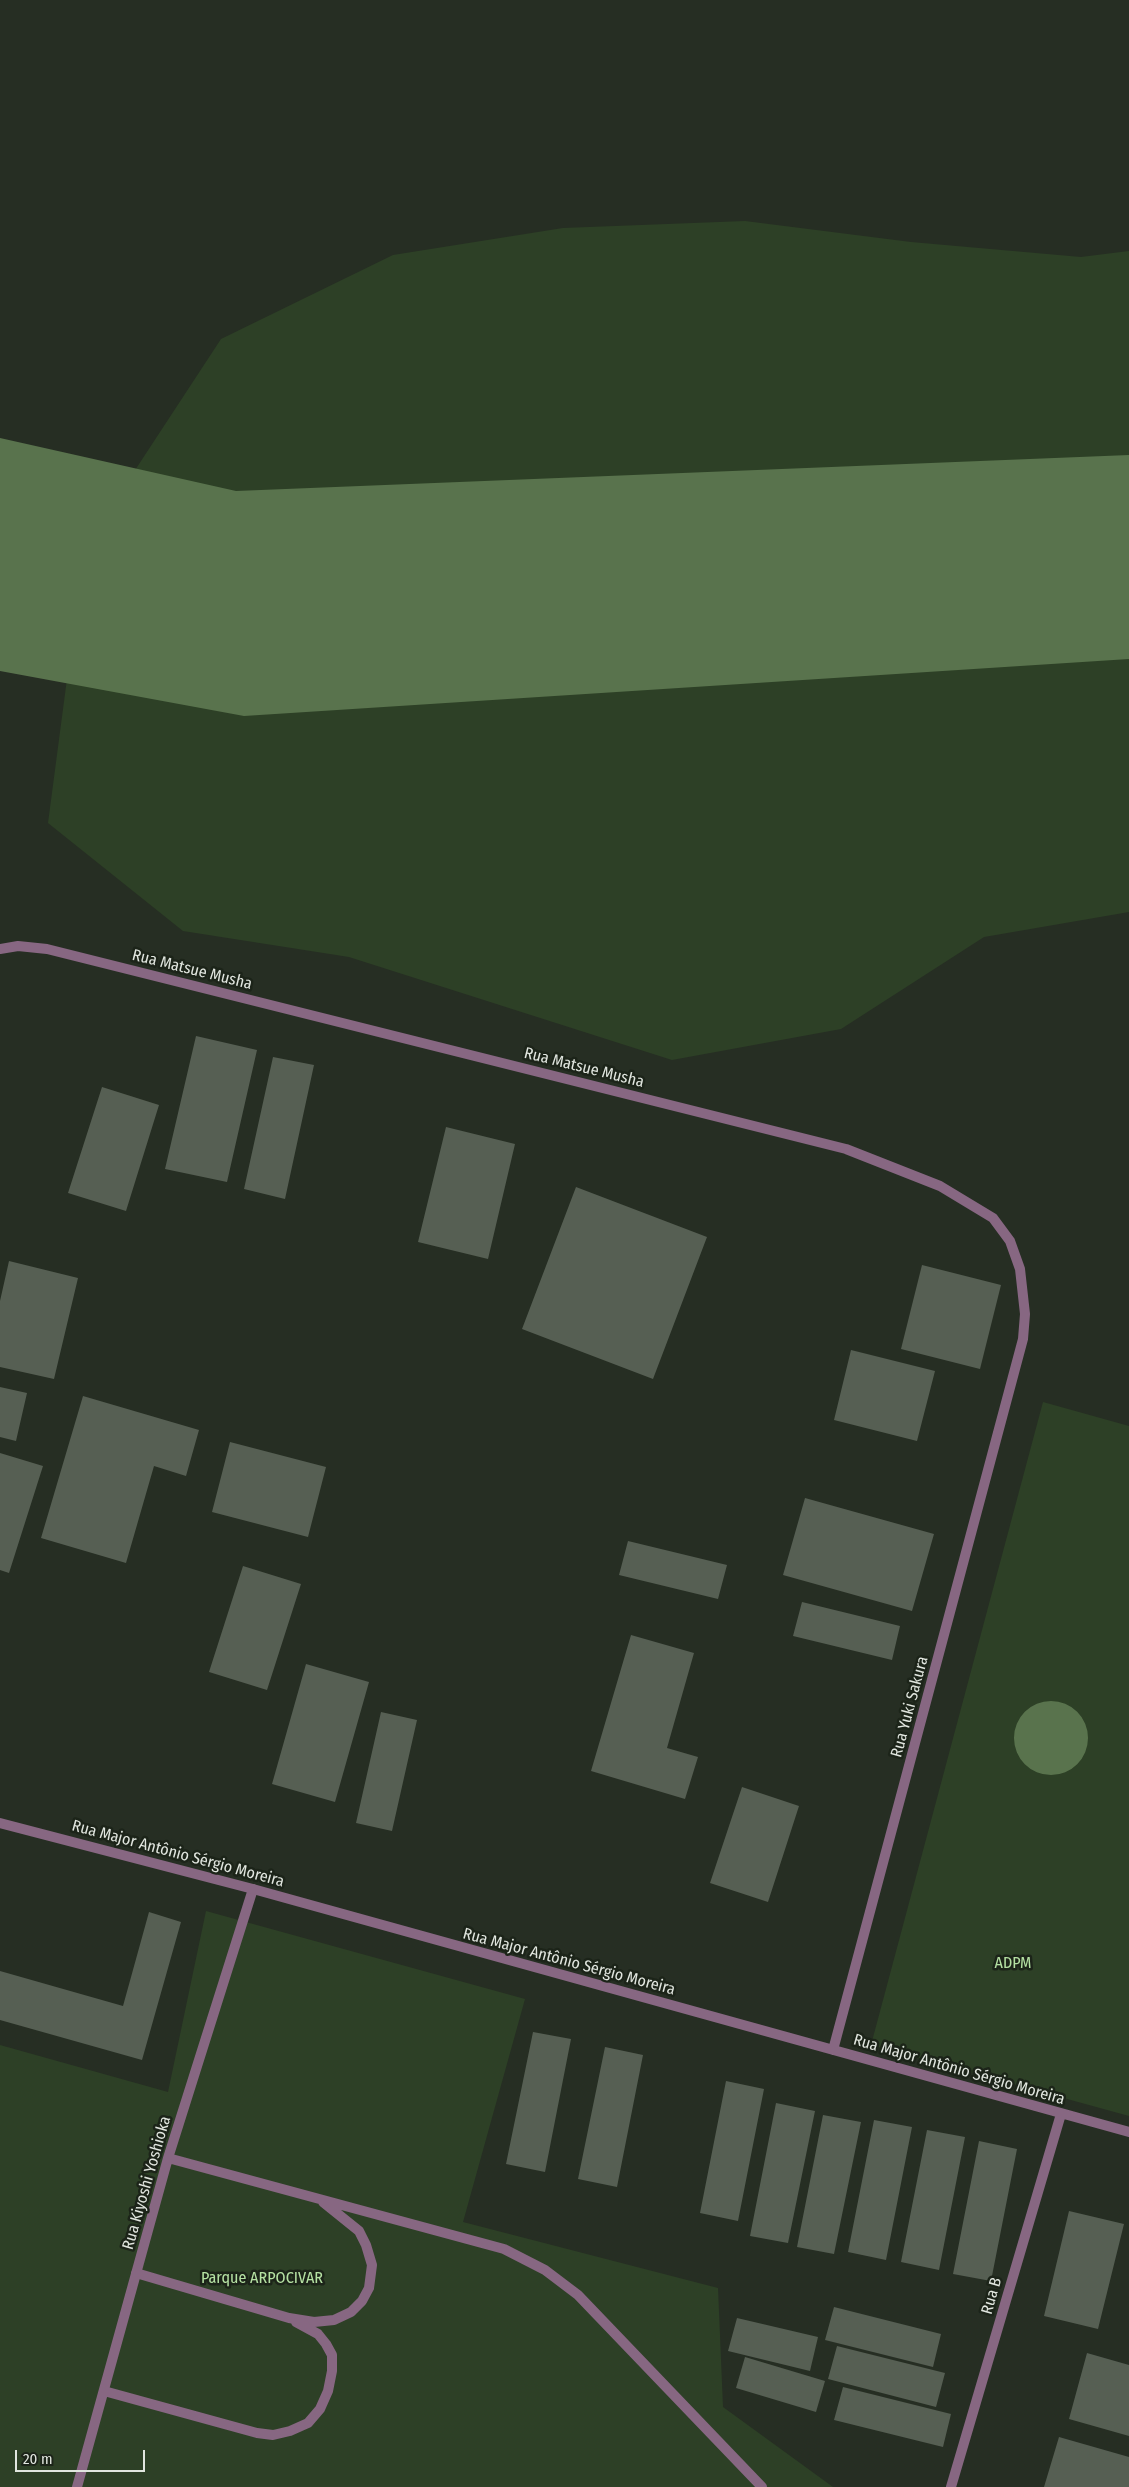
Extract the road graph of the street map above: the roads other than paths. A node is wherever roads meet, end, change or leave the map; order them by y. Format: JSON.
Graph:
{"nodes":[{"id":1,"x":0,"y":949,"type":"edge"},
{"id":2,"x":1016,"y":1371,"type":"joint"},
{"id":3,"x":0,"y":1823,"type":"edge"},
{"id":4,"x":253,"y":1890,"type":"junction"},
{"id":5,"x":833,"y":2050,"type":"junction"},
{"id":6,"x":1061,"y":2114,"type":"junction"},
{"id":7,"x":1129,"y":2132,"type":"edge"},
{"id":8,"x":168,"y":2158,"type":"junction"},
{"id":9,"x":321,"y":2199,"type":"junction"},
{"id":10,"x":136,"y":2273,"type":"junction"},
{"id":11,"x":289,"y":2318,"type":"junction"},
{"id":12,"x":104,"y":2391,"type":"junction"},
{"id":13,"x":77,"y":2487,"type":"edge"},
{"id":14,"x":762,"y":2487,"type":"edge"},
{"id":15,"x":951,"y":2487,"type":"edge"}],
"edges":[{"from":1,"to":2,"type":"street","name":"Rua Matsue Musha"},
{"from":2,"to":5,"type":"street","name":"Rua Yuki Sakura"},
{"from":3,"to":4,"type":"street","name":"Rua Major Antônio Sérgio Moreira"},
{"from":4,"to":5,"type":"street","name":"Rua Major Antônio Sérgio Moreira"},
{"from":4,"to":8,"type":"street","name":"Rua Kiyoshi Yoshioka"},
{"from":5,"to":6,"type":"street","name":"Rua Major Antônio Sérgio Moreira"},
{"from":6,"to":7,"type":"street","name":"Rua Major Antônio Sérgio Moreira"},
{"from":6,"to":15,"type":"street","name":"Rua B"},
{"from":8,"to":9,"type":"street"},
{"from":8,"to":10,"type":"street","name":"Rua Kiyoshi Yoshioka"},
{"from":9,"to":11,"type":"street"},
{"from":9,"to":14,"type":"street"},
{"from":10,"to":11,"type":"street"},
{"from":10,"to":12,"type":"street","name":"Rua Kiyoshi Yoshioka"},
{"from":11,"to":12,"type":"street"},
{"from":12,"to":13,"type":"street","name":"Rua Kiyoshi Yoshioka"}]}
